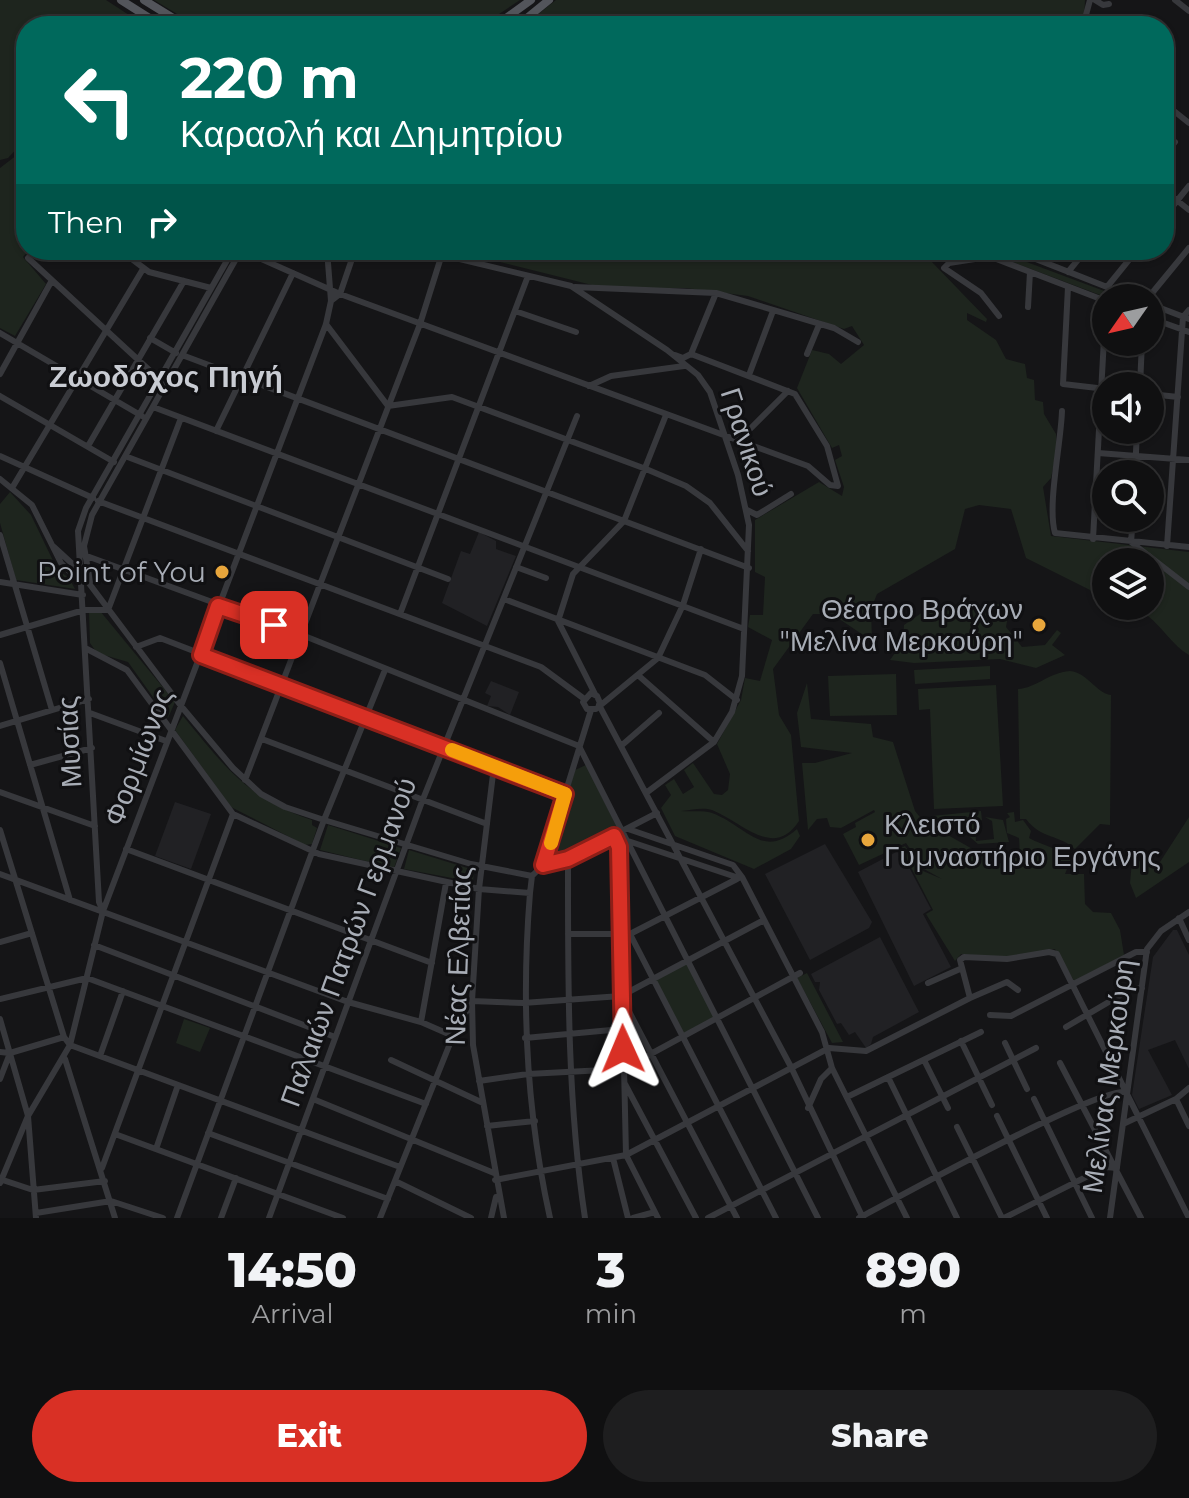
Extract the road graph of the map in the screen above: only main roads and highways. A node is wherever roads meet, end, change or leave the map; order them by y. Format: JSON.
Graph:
{"nodes":[{"id":1,"x":121,"y":0,"type":"edge"},
{"id":2,"x":144,"y":0,"type":"edge"},
{"id":3,"x":531,"y":0,"type":"edge"},
{"id":4,"x":549,"y":0,"type":"edge"},
{"id":5,"x":146,"y":16,"type":"edge"},
{"id":6,"x":170,"y":16,"type":"edge"},
{"id":7,"x":509,"y":16,"type":"edge"},
{"id":8,"x":529,"y":16,"type":"edge"}],
"edges":[{"from":1,"to":5,"type":"main road"},
{"from":2,"to":6,"type":"main road"},
{"from":3,"to":7,"type":"main road"},
{"from":4,"to":8,"type":"main road"}]}
